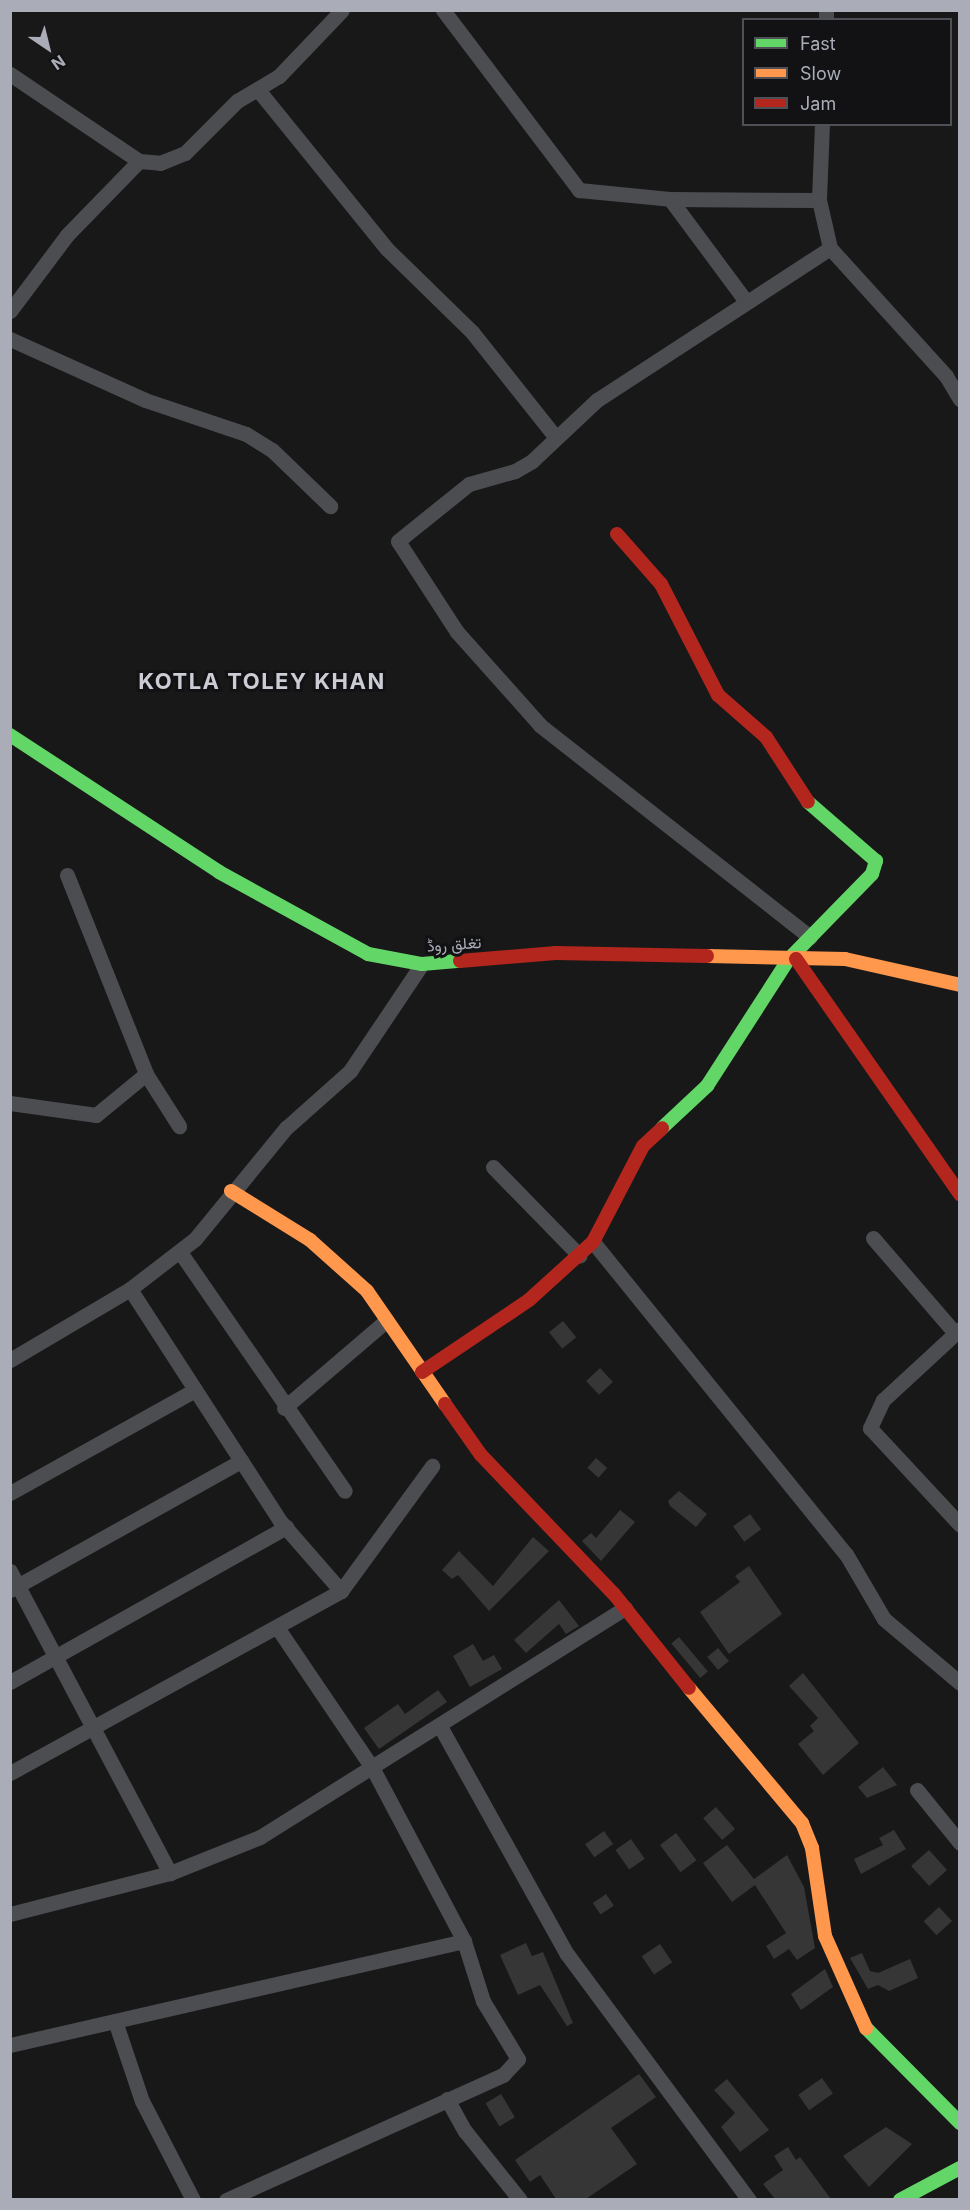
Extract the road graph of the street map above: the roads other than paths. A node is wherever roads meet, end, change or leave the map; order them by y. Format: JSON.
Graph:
{"nodes":[{"id":1,"x":342,"y":10,"type":"edge"},
{"id":2,"x":443,"y":10,"type":"edge"},
{"id":3,"x":10,"y":74,"type":"edge"},
{"id":4,"x":259,"y":91,"type":"junction"},
{"id":5,"x":822,"y":126,"type":"edge"},
{"id":6,"x":139,"y":161,"type":"junction"},
{"id":7,"x":670,"y":199,"type":"junction"},
{"id":8,"x":819,"y":200,"type":"junction"},
{"id":9,"x":830,"y":248,"type":"junction"},
{"id":10,"x":745,"y":300,"type":"junction"},
{"id":11,"x":10,"y":311,"type":"edge"},
{"id":12,"x":10,"y":339,"type":"edge"},
{"id":13,"x":960,"y":399,"type":"edge"},
{"id":14,"x":554,"y":435,"type":"junction"},
{"id":15,"x":330,"y":506,"type":"dead end"},
{"id":16,"x":617,"y":534,"type":"dead end"},
{"id":17,"x":10,"y":735,"type":"edge"},
{"id":18,"x":67,"y":875,"type":"dead end"},
{"id":19,"x":810,"y":937,"type":"junction"},
{"id":20,"x":792,"y":959,"type":"junction"},
{"id":21,"x":422,"y":964,"type":"junction"},
{"id":22,"x":960,"y":985,"type":"edge"},
{"id":23,"x":146,"y":1074,"type":"junction"},
{"id":24,"x":10,"y":1103,"type":"edge"},
{"id":25,"x":179,"y":1125,"type":"dead end"},
{"id":26,"x":493,"y":1167,"type":"dead end"},
{"id":27,"x":231,"y":1191,"type":"junction"},
{"id":28,"x":960,"y":1194,"type":"edge"},
{"id":29,"x":873,"y":1238,"type":"dead end"},
{"id":30,"x":593,"y":1242,"type":"junction"},
{"id":31,"x":180,"y":1252,"type":"junction"},
{"id":32,"x":580,"y":1256,"type":"junction"},
{"id":33,"x":130,"y":1289,"type":"junction"},
{"id":34,"x":387,"y":1320,"type":"junction"},
{"id":35,"x":957,"y":1331,"type":"edge"},
{"id":36,"x":10,"y":1360,"type":"edge"},
{"id":37,"x":422,"y":1372,"type":"junction"},
{"id":38,"x":195,"y":1390,"type":"junction"},
{"id":39,"x":284,"y":1408,"type":"junction"},
{"id":40,"x":241,"y":1461,"type":"junction"},
{"id":41,"x":432,"y":1466,"type":"dead end"},
{"id":42,"x":345,"y":1491,"type":"dead end"},
{"id":43,"x":10,"y":1493,"type":"edge"},
{"id":44,"x":960,"y":1525,"type":"edge"},
{"id":45,"x":286,"y":1527,"type":"junction"},
{"id":46,"x":10,"y":1571,"type":"edge"},
{"id":47,"x":14,"y":1588,"type":"edge"},
{"id":48,"x":341,"y":1591,"type":"junction"},
{"id":49,"x":625,"y":1608,"type":"junction"},
{"id":50,"x":277,"y":1627,"type":"junction"},
{"id":51,"x":56,"y":1657,"type":"junction"},
{"id":52,"x":10,"y":1682,"type":"edge"},
{"id":53,"x":960,"y":1683,"type":"edge"},
{"id":54,"x":93,"y":1728,"type":"junction"},
{"id":55,"x":441,"y":1728,"type":"junction"},
{"id":56,"x":373,"y":1769,"type":"junction"},
{"id":57,"x":10,"y":1773,"type":"edge"},
{"id":58,"x":917,"y":1790,"type":"dead end"},
{"id":59,"x":960,"y":1843,"type":"edge"},
{"id":60,"x":170,"y":1873,"type":"junction"},
{"id":61,"x":10,"y":1914,"type":"edge"},
{"id":62,"x":464,"y":1941,"type":"junction"},
{"id":63,"x":116,"y":2021,"type":"junction"},
{"id":64,"x":10,"y":2045,"type":"edge"},
{"id":65,"x":447,"y":2099,"type":"junction"},
{"id":66,"x":960,"y":2123,"type":"edge"},
{"id":67,"x":960,"y":2168,"type":"edge"},
{"id":68,"x":193,"y":2199,"type":"edge"},
{"id":69,"x":226,"y":2199,"type":"edge"},
{"id":70,"x":520,"y":2199,"type":"edge"},
{"id":71,"x":748,"y":2199,"type":"edge"},
{"id":72,"x":900,"y":2199,"type":"edge"}],
"edges":[{"from":1,"to":4,"type":"street"},
{"from":2,"to":7,"type":"street"},
{"from":3,"to":6,"type":"street"},
{"from":4,"to":6,"type":"street"},
{"from":4,"to":14,"type":"street"},
{"from":5,"to":8,"type":"street"},
{"from":6,"to":11,"type":"street"},
{"from":7,"to":8,"type":"street"},
{"from":7,"to":10,"type":"street"},
{"from":8,"to":9,"type":"street"},
{"from":9,"to":10,"type":"street"},
{"from":9,"to":13,"type":"street"},
{"from":10,"to":14,"type":"street"},
{"from":12,"to":15,"type":"street"},
{"from":14,"to":19,"type":"street"},
{"from":16,"to":19,"type":"street"},
{"from":17,"to":21,"type":"street","name":"تغلق روڈ"},
{"from":18,"to":23,"type":"street"},
{"from":19,"to":20,"type":"street"},
{"from":20,"to":21,"type":"street","name":"تغلق روڈ"},
{"from":20,"to":22,"type":"street","name":"تغلق روڈ"},
{"from":20,"to":28,"type":"street"},
{"from":20,"to":30,"type":"street"},
{"from":21,"to":27,"type":"street"},
{"from":23,"to":24,"type":"street"},
{"from":23,"to":25,"type":"street"},
{"from":26,"to":32,"type":"street"},
{"from":27,"to":31,"type":"street"},
{"from":27,"to":34,"type":"street"},
{"from":29,"to":35,"type":"street"},
{"from":30,"to":32,"type":"street"},
{"from":30,"to":53,"type":"street"},
{"from":31,"to":33,"type":"street"},
{"from":31,"to":39,"type":"street"},
{"from":32,"to":37,"type":"street"},
{"from":33,"to":36,"type":"street"},
{"from":33,"to":38,"type":"street"},
{"from":34,"to":37,"type":"street"},
{"from":34,"to":39,"type":"street"},
{"from":35,"to":44,"type":"street"},
{"from":37,"to":49,"type":"street"},
{"from":38,"to":40,"type":"street"},
{"from":38,"to":43,"type":"street"},
{"from":39,"to":42,"type":"street"},
{"from":40,"to":45,"type":"street"},
{"from":40,"to":47,"type":"street"},
{"from":41,"to":48,"type":"street"},
{"from":45,"to":48,"type":"street"},
{"from":45,"to":51,"type":"street"},
{"from":46,"to":47,"type":"street"},
{"from":47,"to":51,"type":"street"},
{"from":48,"to":50,"type":"street"},
{"from":49,"to":55,"type":"street"},
{"from":49,"to":66,"type":"street"},
{"from":50,"to":54,"type":"street"},
{"from":50,"to":56,"type":"street"},
{"from":51,"to":52,"type":"street"},
{"from":51,"to":54,"type":"street"},
{"from":54,"to":57,"type":"street"},
{"from":54,"to":60,"type":"street"},
{"from":55,"to":56,"type":"street"},
{"from":55,"to":71,"type":"street"},
{"from":56,"to":60,"type":"street"},
{"from":56,"to":62,"type":"street"},
{"from":58,"to":59,"type":"street"},
{"from":60,"to":61,"type":"street"},
{"from":62,"to":63,"type":"street"},
{"from":62,"to":65,"type":"street"},
{"from":63,"to":64,"type":"street"},
{"from":63,"to":68,"type":"street"},
{"from":65,"to":69,"type":"street"},
{"from":65,"to":70,"type":"street"},
{"from":67,"to":72,"type":"street"}]}
